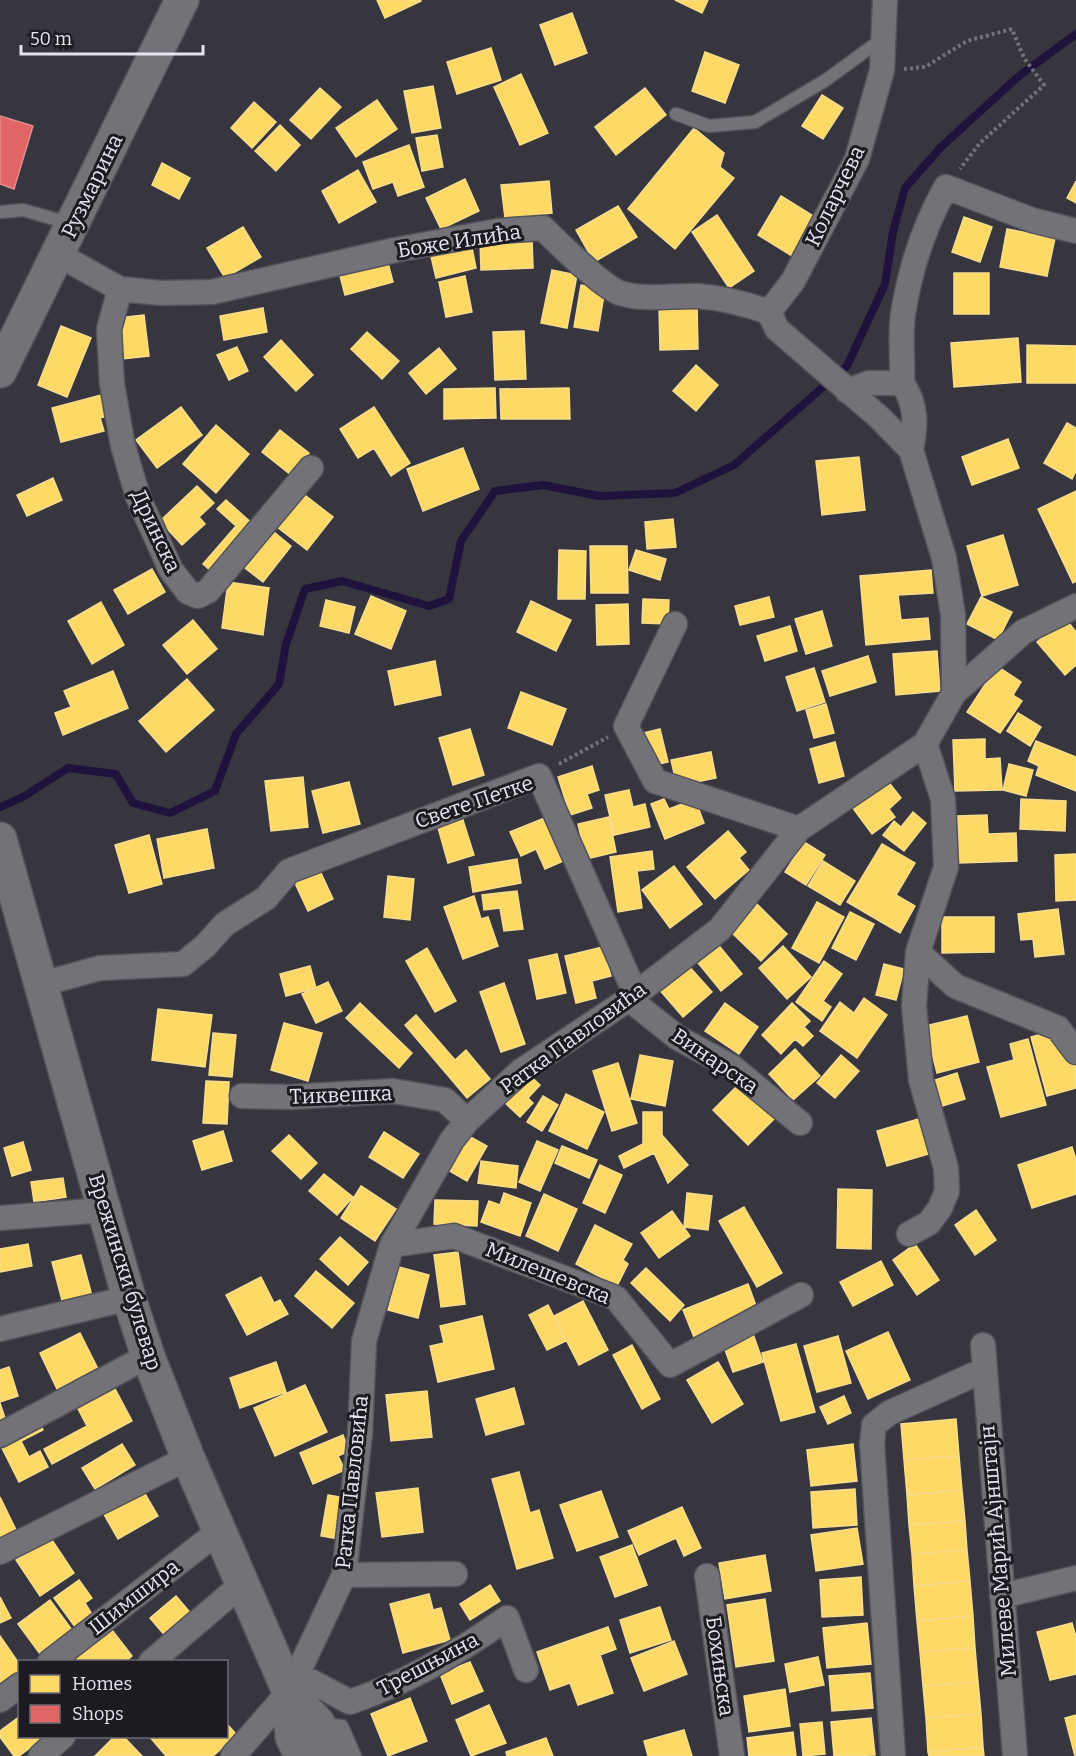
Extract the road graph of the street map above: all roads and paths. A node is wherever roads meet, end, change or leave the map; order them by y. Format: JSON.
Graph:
{"nodes":[{"id":1,"x":182,"y":0,"type":"edge"},
{"id":2,"x":885,"y":0,"type":"edge"},
{"id":3,"x":883,"y":38,"type":"junction"},
{"id":4,"x":882,"y":70,"type":"junction"},
{"id":5,"x":676,"y":114,"type":"dead end"},
{"id":6,"x":946,"y":187,"type":"junction"},
{"id":7,"x":0,"y":212,"type":"edge"},
{"id":8,"x":74,"y":224,"type":"junction"},
{"id":9,"x":1076,"y":231,"type":"edge"},
{"id":10,"x":59,"y":255,"type":"junction"},
{"id":11,"x":120,"y":289,"type":"junction"},
{"id":12,"x":769,"y":312,"type":"junction"},
{"id":13,"x":0,"y":371,"type":"edge"},
{"id":14,"x":902,"y":383,"type":"junction"},
{"id":15,"x":847,"y":391,"type":"junction"},
{"id":16,"x":911,"y":450,"type":"junction"},
{"id":17,"x":311,"y":468,"type":"dead end"},
{"id":18,"x":1076,"y":606,"type":"edge"},
{"id":19,"x":675,"y":624,"type":"dead end"},
{"id":20,"x":954,"y":693,"type":"junction"},
{"id":21,"x":627,"y":726,"type":"junction"},
{"id":22,"x":925,"y":744,"type":"junction"},
{"id":23,"x":539,"y":776,"type":"junction"},
{"id":24,"x":799,"y":829,"type":"junction"},
{"id":25,"x":0,"y":839,"type":"edge"},
{"id":26,"x":918,"y":952,"type":"junction"},
{"id":27,"x":42,"y":984,"type":"junction"},
{"id":28,"x":632,"y":996,"type":"junction"},
{"id":29,"x":1076,"y":1052,"type":"edge"},
{"id":30,"x":242,"y":1096,"type":"dead end"},
{"id":31,"x":467,"y":1121,"type":"junction"},
{"id":32,"x":800,"y":1123,"type":"dead end"},
{"id":33,"x":104,"y":1210,"type":"junction"},
{"id":34,"x":0,"y":1218,"type":"edge"},
{"id":35,"x":909,"y":1234,"type":"dead end"},
{"id":36,"x":392,"y":1245,"type":"junction"},
{"id":37,"x":801,"y":1295,"type":"dead end"},
{"id":38,"x":129,"y":1298,"type":"junction"},
{"id":39,"x":0,"y":1329,"type":"edge"},
{"id":40,"x":983,"y":1345,"type":"dead end"},
{"id":41,"x":148,"y":1356,"type":"junction"},
{"id":42,"x":984,"y":1370,"type":"junction"},
{"id":43,"x":0,"y":1435,"type":"edge"},
{"id":44,"x":188,"y":1458,"type":"junction"},
{"id":45,"x":218,"y":1532,"type":"junction"},
{"id":46,"x":0,"y":1552,"type":"edge"},
{"id":47,"x":455,"y":1574,"type":"dead end"},
{"id":48,"x":344,"y":1575,"type":"junction"},
{"id":49,"x":707,"y":1576,"type":"dead end"},
{"id":50,"x":1076,"y":1578,"type":"edge"},
{"id":51,"x":242,"y":1584,"type":"junction"},
{"id":52,"x":1002,"y":1596,"type":"junction"},
{"id":53,"x":53,"y":1660,"type":"edge"},
{"id":54,"x":153,"y":1660,"type":"edge"},
{"id":55,"x":526,"y":1670,"type":"dead end"},
{"id":56,"x":293,"y":1683,"type":"junction"},
{"id":57,"x":18,"y":1686,"type":"edge"},
{"id":58,"x":0,"y":1700,"type":"edge"},
{"id":59,"x":318,"y":1723,"type":"junction"},
{"id":60,"x":62,"y":1738,"type":"edge"},
{"id":61,"x":40,"y":1756,"type":"edge"},
{"id":62,"x":233,"y":1756,"type":"edge"},
{"id":63,"x":301,"y":1756,"type":"edge"},
{"id":64,"x":332,"y":1756,"type":"edge"},
{"id":65,"x":355,"y":1756,"type":"edge"},
{"id":66,"x":732,"y":1756,"type":"edge"},
{"id":67,"x":893,"y":1756,"type":"edge"},
{"id":68,"x":1015,"y":1756,"type":"edge"}],
"edges":[{"from":1,"to":8,"type":"main road","name":"Рузмарина"},
{"from":2,"to":3,"type":"street","name":"Коларчева"},
{"from":3,"to":4,"type":"street","name":"Коларчева"},
{"from":3,"to":5,"type":"lane"},
{"from":4,"to":6,"type":"path"},
{"from":4,"to":12,"type":"street","name":"Коларчева"},
{"from":6,"to":9,"type":"street"},
{"from":6,"to":14,"type":"street"},
{"from":7,"to":8,"type":"lane"},
{"from":8,"to":10,"type":"main road","name":"Рузмарина"},
{"from":10,"to":11,"type":"street","name":"Боже Илића"},
{"from":10,"to":13,"type":"main road","name":"Рузмарина"},
{"from":11,"to":12,"type":"street","name":"Боже Илића"},
{"from":11,"to":17,"type":"street","name":"Дринска"},
{"from":12,"to":15,"type":"street"},
{"from":14,"to":15,"type":"street"},
{"from":14,"to":16,"type":"street"},
{"from":15,"to":16,"type":"street"},
{"from":16,"to":20,"type":"street"},
{"from":18,"to":20,"type":"street","name":"Ратка Павловића"},
{"from":19,"to":21,"type":"street"},
{"from":20,"to":22,"type":"street","name":"Ратка Павловића"},
{"from":21,"to":23,"type":"path"},
{"from":21,"to":24,"type":"street"},
{"from":22,"to":24,"type":"street","name":"Ратка Павловића"},
{"from":22,"to":26,"type":"street"},
{"from":23,"to":27,"type":"street","name":"Свете Петке"},
{"from":23,"to":28,"type":"street","name":"Свете Петке"},
{"from":24,"to":28,"type":"street","name":"Ратка Павловића"},
{"from":25,"to":27,"type":"main road","name":"Врежински булевар"},
{"from":26,"to":29,"type":"street"},
{"from":26,"to":35,"type":"street"},
{"from":27,"to":33,"type":"main road","name":"Врежински булевар"},
{"from":28,"to":31,"type":"street","name":"Ратка Павловића"},
{"from":28,"to":32,"type":"street","name":"Винарска"},
{"from":30,"to":31,"type":"street","name":"Тиквешка"},
{"from":31,"to":36,"type":"street","name":"Ратка Павловића"},
{"from":33,"to":34,"type":"street"},
{"from":33,"to":38,"type":"main road","name":"Врежински булевар"},
{"from":36,"to":37,"type":"street","name":"Милешевска"},
{"from":36,"to":48,"type":"street","name":"Ратка Павловића"},
{"from":38,"to":39,"type":"street"},
{"from":38,"to":41,"type":"main road","name":"Врежински булевар"},
{"from":40,"to":42,"type":"street","name":"Милеве Марић Ајнштајн"},
{"from":41,"to":43,"type":"street"},
{"from":41,"to":44,"type":"main road","name":"Врежински булевар"},
{"from":42,"to":52,"type":"street","name":"Милеве Марић Ајнштајн"},
{"from":42,"to":67,"type":"street"},
{"from":44,"to":45,"type":"main road","name":"Врежински булевар"},
{"from":44,"to":46,"type":"street"},
{"from":45,"to":51,"type":"main road","name":"Врежински булевар"},
{"from":45,"to":53,"type":"street","name":"Шимшира"},
{"from":47,"to":48,"type":"street"},
{"from":48,"to":56,"type":"street","name":"Ратка Павловића"},
{"from":49,"to":66,"type":"street","name":"Бохињска"},
{"from":50,"to":52,"type":"street"},
{"from":51,"to":54,"type":"street"},
{"from":51,"to":56,"type":"main road","name":"Врежински булевар"},
{"from":52,"to":68,"type":"street","name":"Милеве Марић Ајнштајн"},
{"from":55,"to":56,"type":"street","name":"Трешњина"},
{"from":56,"to":59,"type":"main road","name":"Врежински булевар"},
{"from":56,"to":62,"type":"street","name":"Ратка Павловића"},
{"from":56,"to":63,"type":"main road","name":"Врежински булевар"},
{"from":57,"to":58,"type":"street"},
{"from":59,"to":64,"type":"main road","name":"Врежински булевар"},
{"from":59,"to":65,"type":"lane"},
{"from":60,"to":61,"type":"street"}]}
